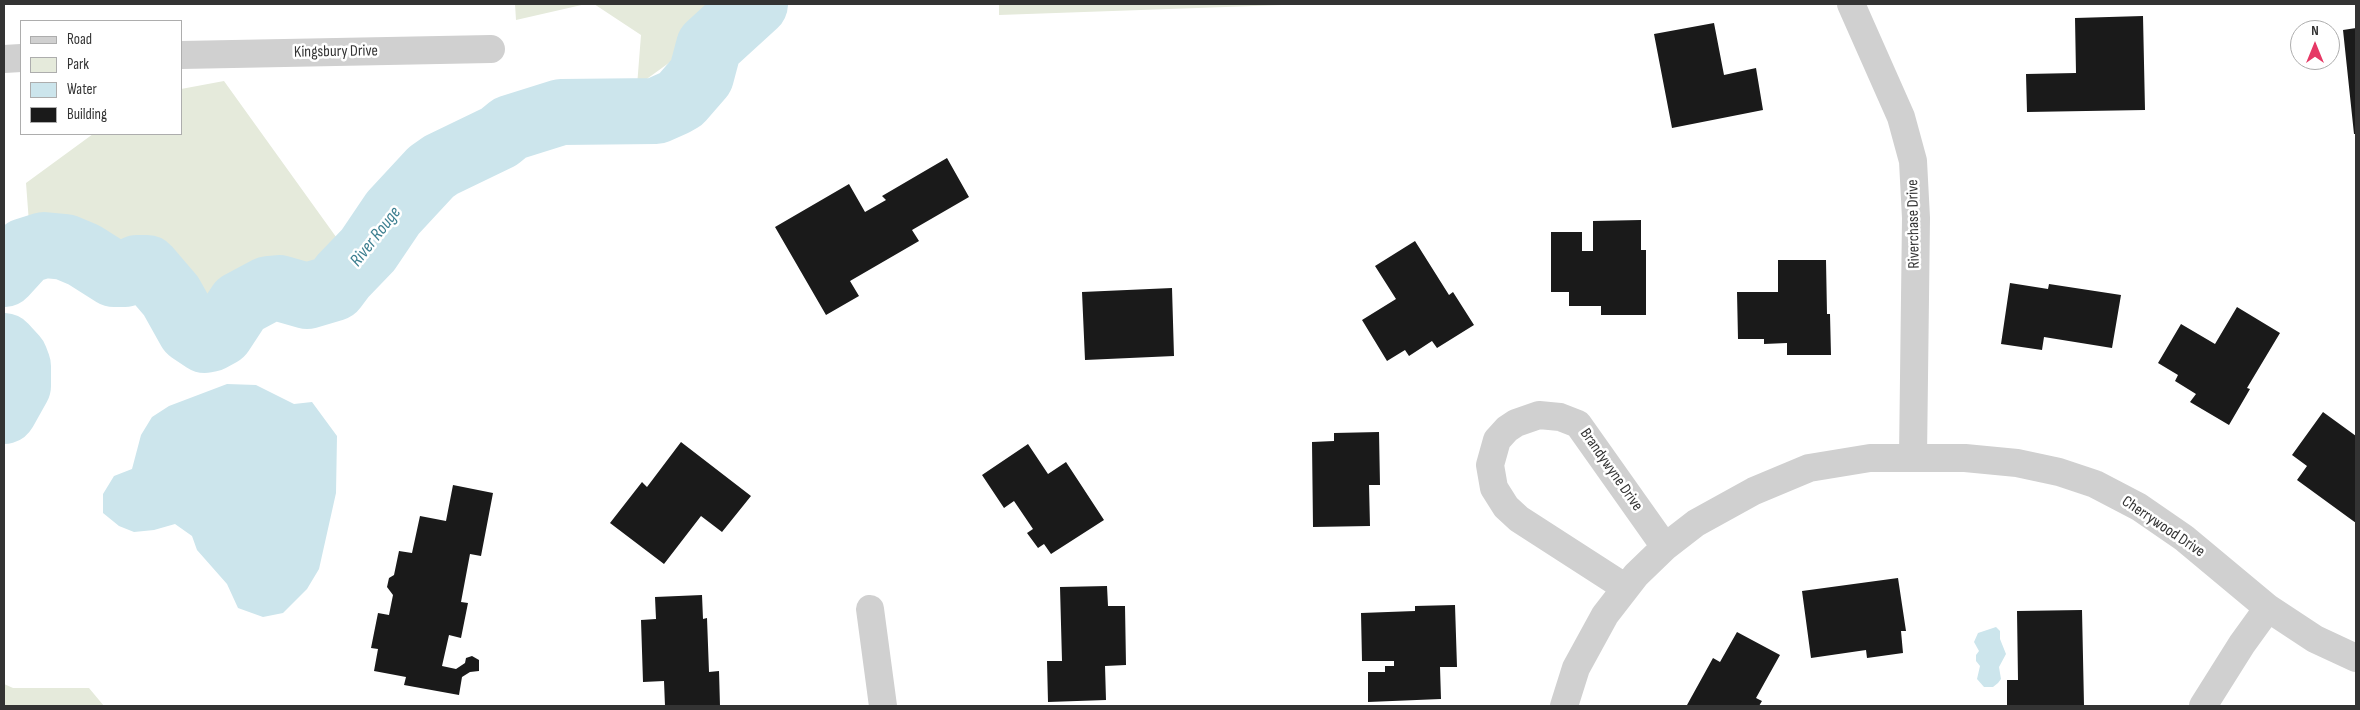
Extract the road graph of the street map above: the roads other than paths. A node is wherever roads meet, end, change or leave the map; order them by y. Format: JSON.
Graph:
{"nodes":[{"id":1,"x":1851,"y":4,"type":"edge"},
{"id":2,"x":491,"y":50,"type":"dead end"},
{"id":3,"x":182,"y":55,"type":"edge"},
{"id":4,"x":20,"y":58,"type":"edge"},
{"id":5,"x":4,"y":59,"type":"edge"},
{"id":6,"x":1913,"y":457,"type":"junction"},
{"id":7,"x":1665,"y":547,"type":"junction"},
{"id":8,"x":1626,"y":588,"type":"junction"},
{"id":9,"x":2268,"y":608,"type":"junction"},
{"id":10,"x":870,"y":609,"type":"dead end"},
{"id":11,"x":2356,"y":658,"type":"edge"},
{"id":12,"x":883,"y":706,"type":"edge"},
{"id":13,"x":1564,"y":706,"type":"edge"},
{"id":14,"x":2203,"y":706,"type":"edge"}],
"edges":[{"from":1,"to":6,"type":"street","name":"Riverchase Drive"},
{"from":2,"to":3,"type":"street","name":"Kingsbury Drive"},
{"from":4,"to":5,"type":"street"},
{"from":6,"to":7,"type":"street"},
{"from":6,"to":9,"type":"street","name":"Cherrywood Drive"},
{"from":7,"to":8,"type":"street"},
{"from":7,"to":8,"type":"street","name":"Brandywyne Drive"},
{"from":8,"to":13,"type":"street"},
{"from":9,"to":11,"type":"street","name":"Cherrywood Drive"},
{"from":9,"to":14,"type":"street"},
{"from":10,"to":12,"type":"street"}]}
